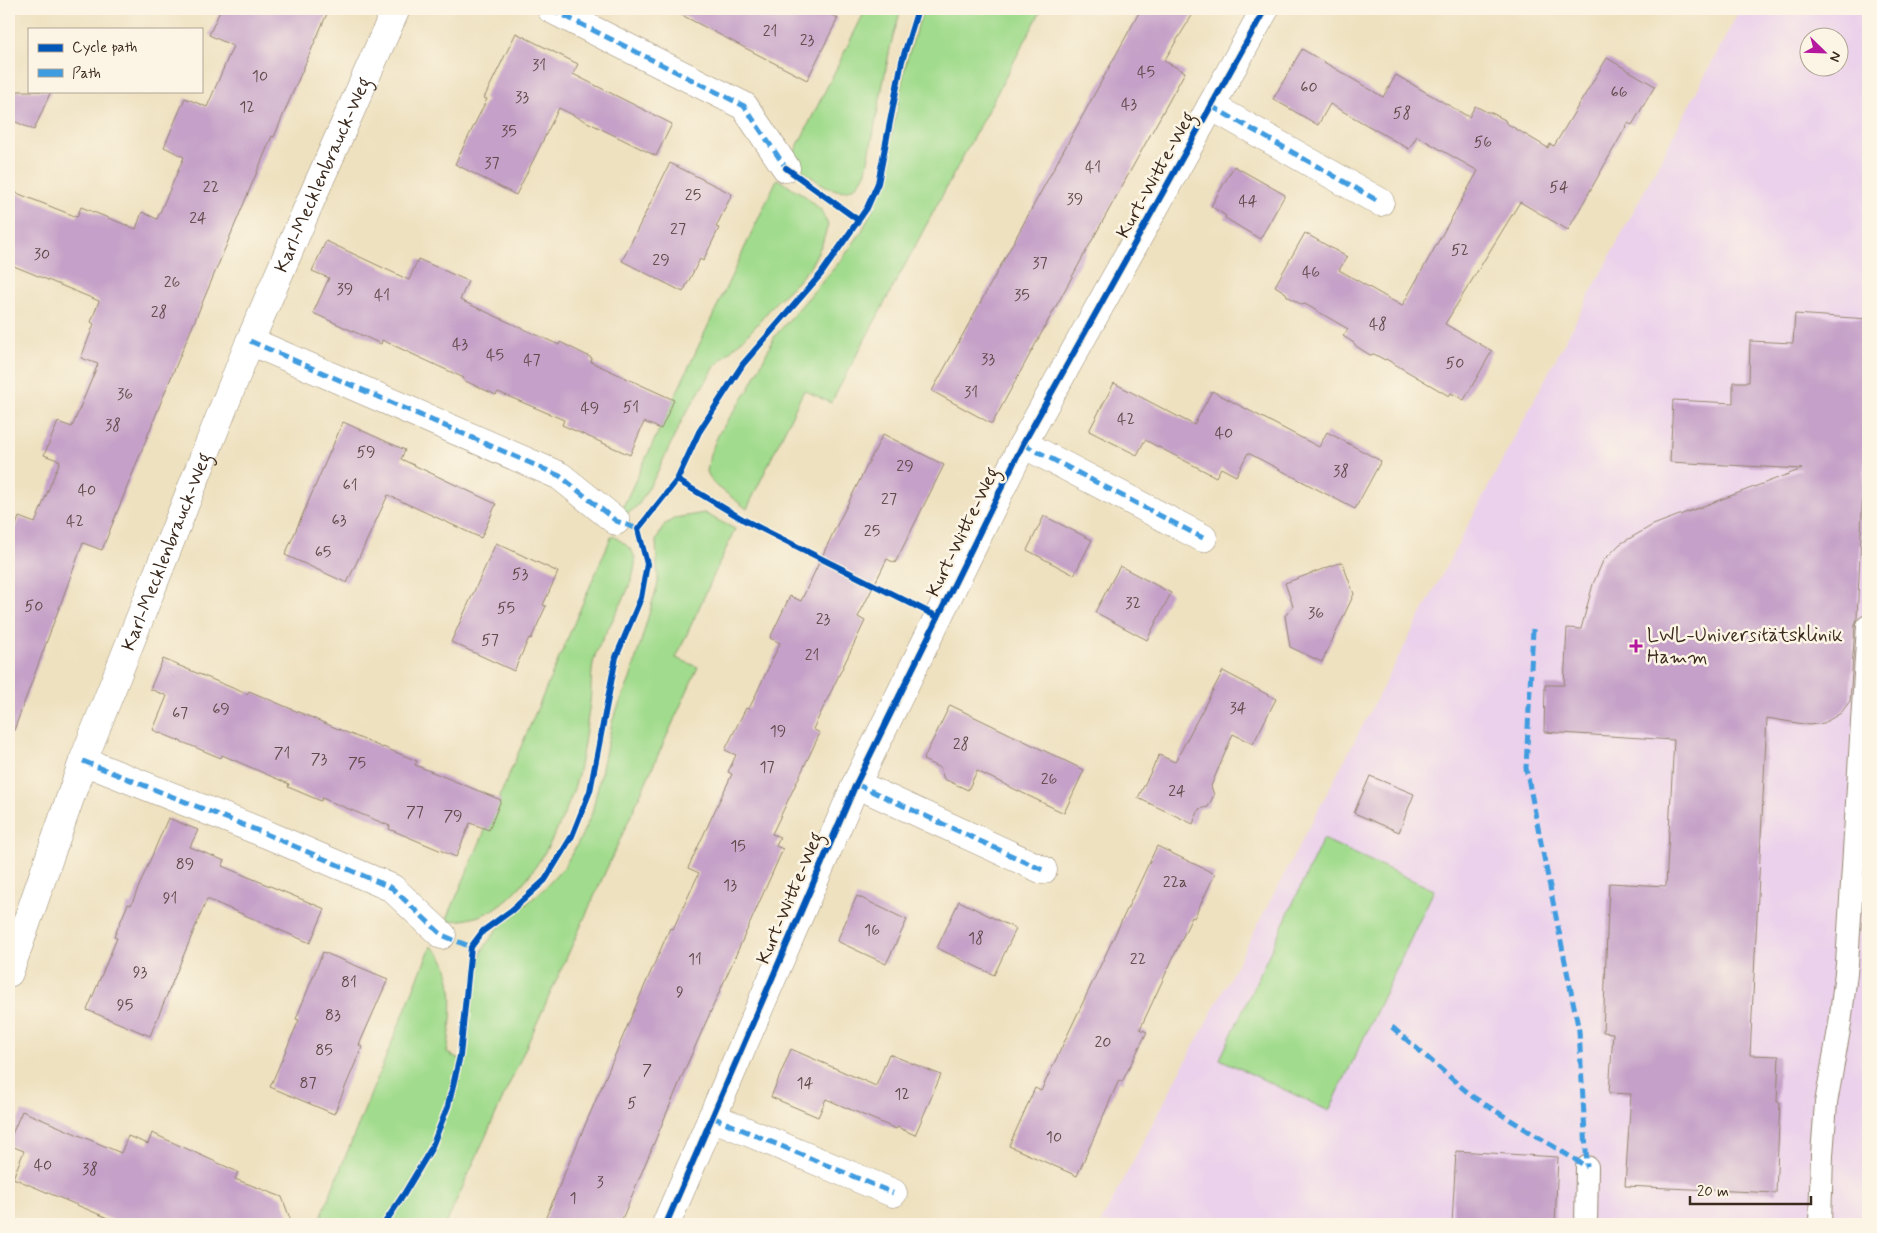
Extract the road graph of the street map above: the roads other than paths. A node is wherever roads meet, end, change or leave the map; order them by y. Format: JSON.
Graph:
{"nodes":[{"id":1,"x":396,"y":9,"type":"edge"},
{"id":2,"x":551,"y":9,"type":"edge"},
{"id":3,"x":1265,"y":9,"type":"edge"},
{"id":4,"x":1211,"y":106,"type":"junction"},
{"id":5,"x":786,"y":168,"type":"dead end"},
{"id":6,"x":1380,"y":202,"type":"dead end"},
{"id":7,"x":250,"y":341,"type":"junction"},
{"id":8,"x":1023,"y":444,"type":"junction"},
{"id":9,"x":616,"y":521,"type":"dead end"},
{"id":10,"x":1203,"y":538,"type":"dead end"},
{"id":11,"x":1868,"y":626,"type":"edge"},
{"id":12,"x":83,"y":761,"type":"junction"},
{"id":13,"x":856,"y":784,"type":"junction"},
{"id":14,"x":1043,"y":870,"type":"dead end"},
{"id":15,"x":442,"y":935,"type":"dead end"},
{"id":16,"x":9,"y":973,"type":"edge"},
{"id":17,"x":712,"y":1117,"type":"junction"},
{"id":18,"x":1587,"y":1167,"type":"dead end"},
{"id":19,"x":893,"y":1193,"type":"dead end"},
{"id":20,"x":666,"y":1224,"type":"edge"},
{"id":21,"x":1586,"y":1224,"type":"edge"},
{"id":22,"x":1820,"y":1224,"type":"edge"}],
"edges":[{"from":1,"to":7,"type":"street","name":"Karl-Mecklenbrauck-Weg"},
{"from":2,"to":5,"type":"street"},
{"from":3,"to":4,"type":"street","name":"Kurt-Witte-Weg"},
{"from":4,"to":6,"type":"street","name":"Kurt-Witte-Weg"},
{"from":4,"to":8,"type":"street","name":"Kurt-Witte-Weg"},
{"from":7,"to":9,"type":"street"},
{"from":7,"to":12,"type":"street","name":"Karl-Mecklenbrauck-Weg"},
{"from":8,"to":10,"type":"street"},
{"from":8,"to":13,"type":"street","name":"Kurt-Witte-Weg"},
{"from":11,"to":22,"type":"lane"},
{"from":12,"to":15,"type":"street"},
{"from":12,"to":16,"type":"street","name":"Karl-Mecklenbrauck-Weg"},
{"from":13,"to":14,"type":"street"},
{"from":13,"to":17,"type":"street","name":"Kurt-Witte-Weg"},
{"from":17,"to":19,"type":"street"},
{"from":17,"to":20,"type":"street","name":"Kurt-Witte-Weg"},
{"from":18,"to":21,"type":"lane"}]}
